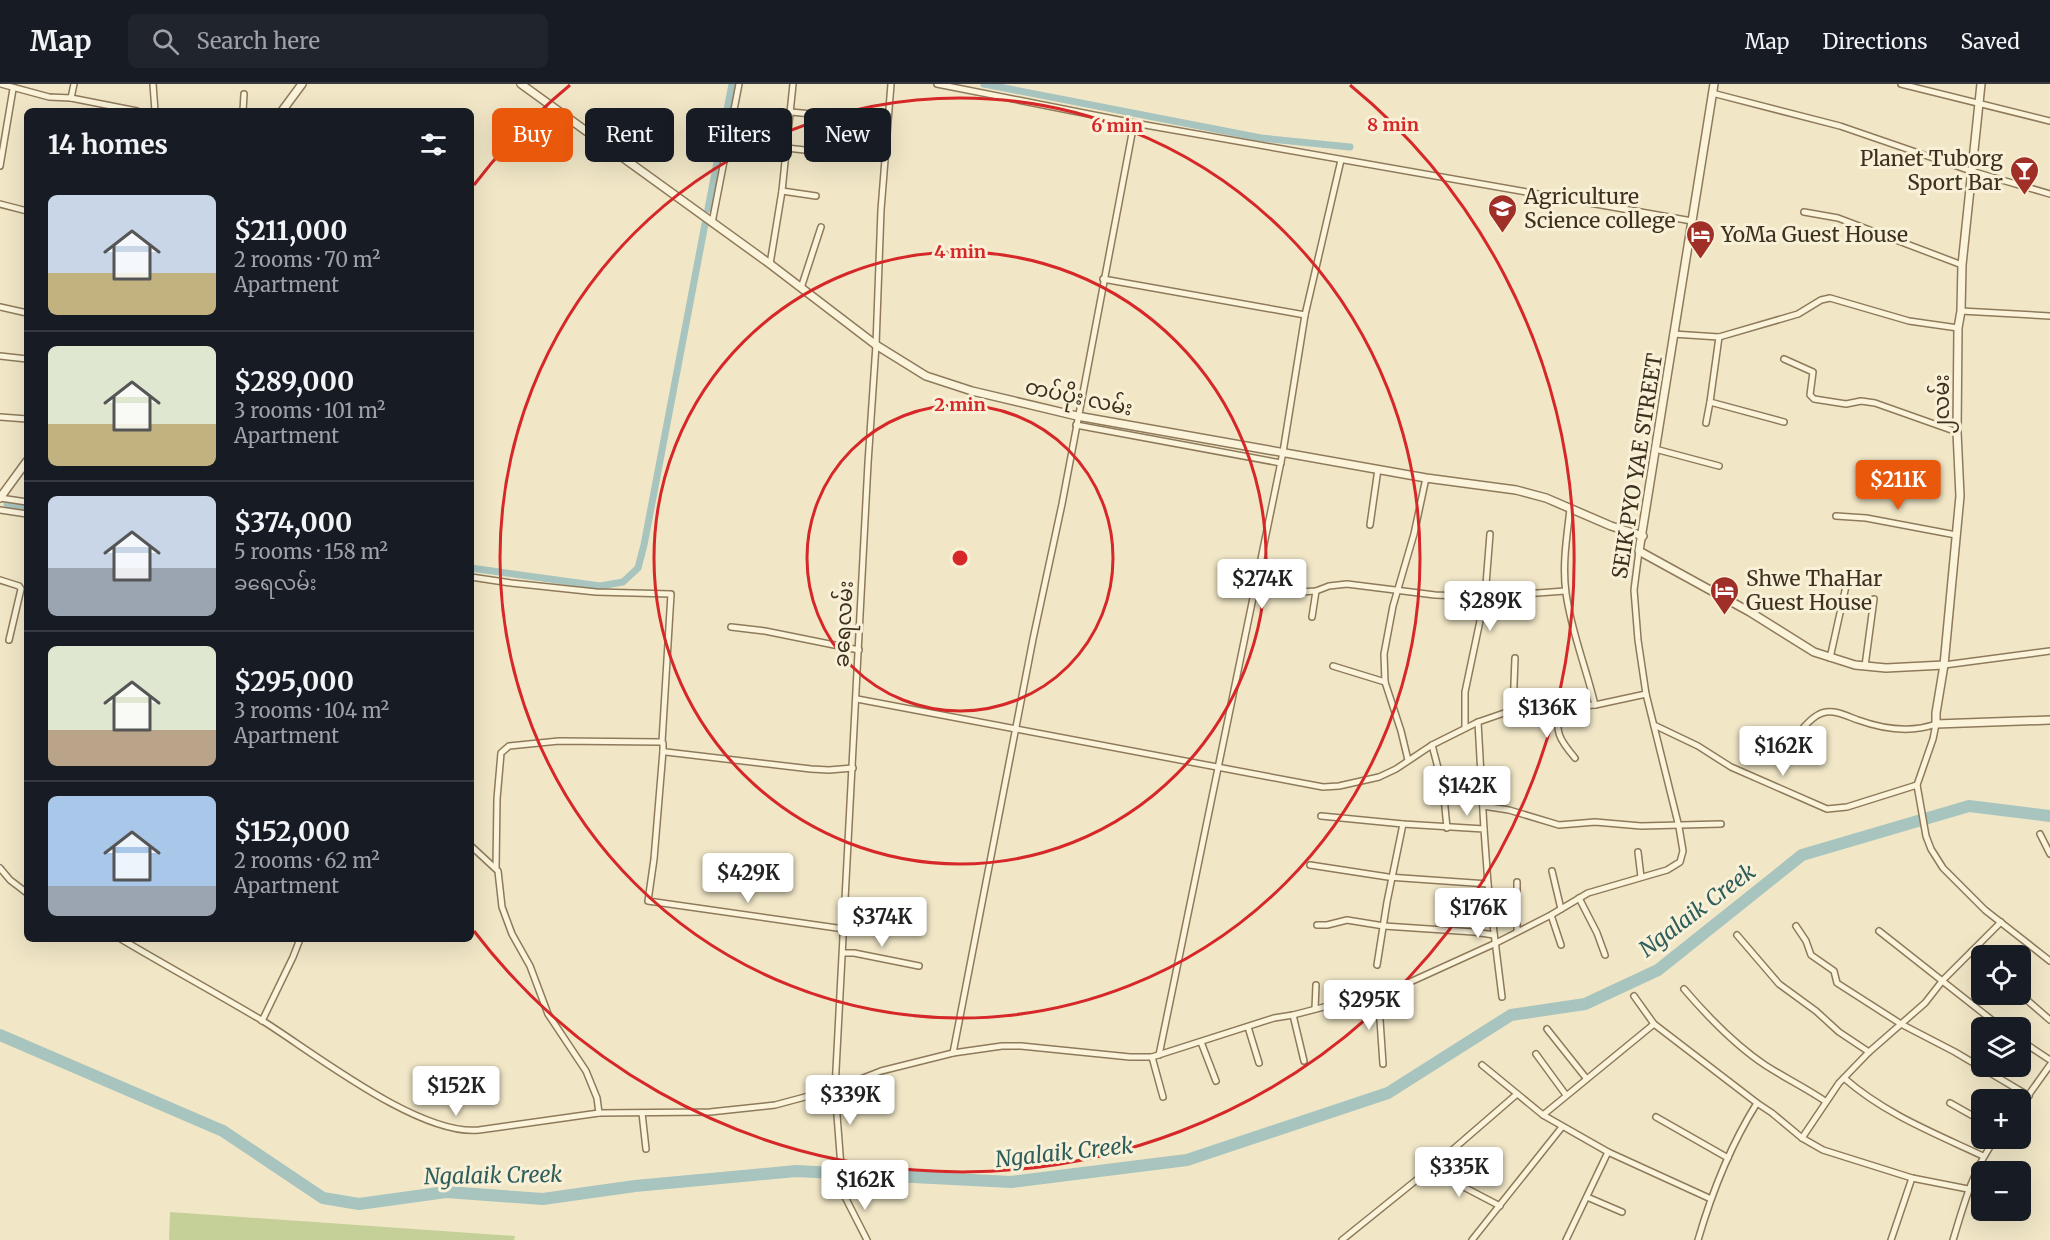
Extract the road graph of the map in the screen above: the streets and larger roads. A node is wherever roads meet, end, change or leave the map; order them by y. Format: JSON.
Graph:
{"nodes":[{"id":1,"x":1,"y":84,"type":"edge"},
{"id":2,"x":74,"y":84,"type":"edge"},
{"id":3,"x":153,"y":84,"type":"edge"},
{"id":4,"x":302,"y":84,"type":"edge"},
{"id":5,"x":521,"y":84,"type":"edge"},
{"id":6,"x":739,"y":84,"type":"edge"},
{"id":7,"x":793,"y":84,"type":"edge"},
{"id":8,"x":891,"y":84,"type":"edge"},
{"id":9,"x":937,"y":84,"type":"edge"},
{"id":10,"x":1714,"y":84,"type":"edge"},
{"id":11,"x":1902,"y":84,"type":"edge"},
{"id":12,"x":1981,"y":84,"type":"edge"},
{"id":13,"x":13,"y":89,"type":"junction"},
{"id":14,"x":1712,"y":93,"type":"junction"},
{"id":15,"x":244,"y":94,"type":"dead end"},
{"id":16,"x":71,"y":98,"type":"junction"},
{"id":17,"x":1978,"y":103,"type":"junction"},
{"id":18,"x":122,"y":108,"type":"edge"},
{"id":19,"x":155,"y":108,"type":"edge"},
{"id":20,"x":243,"y":108,"type":"edge"},
{"id":21,"x":284,"y":108,"type":"edge"},
{"id":22,"x":791,"y":108,"type":"edge"},
{"id":23,"x":2050,"y":121,"type":"edge"},
{"id":24,"x":1134,"y":123,"type":"junction"},
{"id":25,"x":1341,"y":160,"type":"junction"},
{"id":26,"x":785,"y":162,"type":"edge"},
{"id":27,"x":0,"y":166,"type":"edge"},
{"id":28,"x":1971,"y":171,"type":"junction"},
{"id":29,"x":782,"y":191,"type":"junction"},
{"id":30,"x":2050,"y":194,"type":"edge"},
{"id":31,"x":816,"y":195,"type":"dead end"},
{"id":32,"x":0,"y":204,"type":"edge"},
{"id":33,"x":24,"y":211,"type":"edge"},
{"id":34,"x":1804,"y":212,"type":"dead end"},
{"id":35,"x":1692,"y":221,"type":"junction"},
{"id":36,"x":712,"y":223,"type":"junction"},
{"id":37,"x":821,"y":227,"type":"dead end"},
{"id":38,"x":770,"y":264,"type":"junction"},
{"id":39,"x":1962,"y":265,"type":"junction"},
{"id":40,"x":1103,"y":279,"type":"junction"},
{"id":41,"x":801,"y":288,"type":"junction"},
{"id":42,"x":0,"y":307,"type":"edge"},
{"id":43,"x":1961,"y":311,"type":"junction"},
{"id":44,"x":24,"y":312,"type":"edge"},
{"id":45,"x":1305,"y":315,"type":"junction"},
{"id":46,"x":2050,"y":316,"type":"edge"},
{"id":47,"x":1958,"y":328,"type":"junction"},
{"id":48,"x":1673,"y":334,"type":"junction"},
{"id":49,"x":1719,"y":337,"type":"junction"},
{"id":50,"x":876,"y":345,"type":"junction"},
{"id":51,"x":0,"y":356,"type":"edge"},
{"id":52,"x":24,"y":359,"type":"edge"},
{"id":53,"x":1784,"y":360,"type":"dead end"},
{"id":54,"x":1710,"y":402,"type":"junction"},
{"id":55,"x":1077,"y":416,"type":"junction"},
{"id":56,"x":0,"y":417,"type":"edge"},
{"id":57,"x":24,"y":419,"type":"edge"},
{"id":58,"x":1784,"y":422,"type":"dead end"},
{"id":59,"x":1706,"y":423,"type":"dead end"},
{"id":60,"x":1076,"y":425,"type":"junction"},
{"id":61,"x":1957,"y":432,"type":"junction"},
{"id":62,"x":1655,"y":449,"type":"junction"},
{"id":63,"x":1283,"y":452,"type":"junction"},
{"id":64,"x":1281,"y":463,"type":"junction"},
{"id":65,"x":24,"y":465,"type":"edge"},
{"id":66,"x":1719,"y":466,"type":"dead end"},
{"id":67,"x":1378,"y":469,"type":"junction"},
{"id":68,"x":1426,"y":478,"type":"junction"},
{"id":69,"x":0,"y":498,"type":"edge"},
{"id":70,"x":24,"y":501,"type":"edge"},
{"id":71,"x":1570,"y":509,"type":"junction"},
{"id":72,"x":0,"y":510,"type":"edge"},
{"id":73,"x":24,"y":514,"type":"edge"},
{"id":74,"x":1836,"y":516,"type":"dead end"},
{"id":75,"x":1370,"y":525,"type":"dead end"},
{"id":76,"x":1490,"y":534,"type":"dead end"},
{"id":77,"x":1956,"y":535,"type":"junction"},
{"id":78,"x":1642,"y":536,"type":"junction"},
{"id":79,"x":1639,"y":551,"type":"junction"},
{"id":80,"x":474,"y":576,"type":"edge"},
{"id":81,"x":1848,"y":577,"type":"dead end"},
{"id":82,"x":0,"y":580,"type":"edge"},
{"id":83,"x":1256,"y":580,"type":"junction"},
{"id":84,"x":1398,"y":589,"type":"junction"},
{"id":85,"x":1316,"y":591,"type":"junction"},
{"id":86,"x":1565,"y":591,"type":"junction"},
{"id":87,"x":1485,"y":597,"type":"junction"},
{"id":88,"x":1874,"y":599,"type":"dead end"},
{"id":89,"x":1312,"y":617,"type":"dead end"},
{"id":90,"x":731,"y":627,"type":"dead end"},
{"id":91,"x":9,"y":640,"type":"dead end"},
{"id":92,"x":859,"y":650,"type":"junction"},
{"id":93,"x":2050,"y":651,"type":"edge"},
{"id":94,"x":1515,"y":658,"type":"dead end"},
{"id":95,"x":1830,"y":658,"type":"junction"},
{"id":96,"x":1944,"y":665,"type":"junction"},
{"id":97,"x":1333,"y":666,"type":"dead end"},
{"id":98,"x":1865,"y":666,"type":"junction"},
{"id":99,"x":1384,"y":682,"type":"junction"},
{"id":100,"x":1646,"y":694,"type":"junction"},
{"id":101,"x":857,"y":699,"type":"junction"},
{"id":102,"x":1594,"y":705,"type":"junction"},
{"id":103,"x":1558,"y":707,"type":"junction"},
{"id":104,"x":1513,"y":710,"type":"junction"},
{"id":105,"x":2050,"y":720,"type":"edge"},
{"id":106,"x":1478,"y":722,"type":"junction"},
{"id":107,"x":1936,"y":724,"type":"junction"},
{"id":108,"x":1654,"y":725,"type":"junction"},
{"id":109,"x":1465,"y":728,"type":"junction"},
{"id":110,"x":1016,"y":729,"type":"junction"},
{"id":111,"x":662,"y":742,"type":"junction"},
{"id":112,"x":1432,"y":745,"type":"junction"},
{"id":113,"x":1790,"y":747,"type":"dead end"},
{"id":114,"x":663,"y":751,"type":"junction"},
{"id":115,"x":1575,"y":758,"type":"dead end"},
{"id":116,"x":1408,"y":760,"type":"junction"},
{"id":117,"x":852,"y":768,"type":"junction"},
{"id":118,"x":1219,"y":768,"type":"junction"},
{"id":119,"x":1917,"y":787,"type":"junction"},
{"id":120,"x":1483,"y":806,"type":"junction"},
{"id":121,"x":1321,"y":816,"type":"dead end"},
{"id":122,"x":1403,"y":824,"type":"junction"},
{"id":123,"x":1721,"y":824,"type":"dead end"},
{"id":124,"x":1679,"y":827,"type":"junction"},
{"id":125,"x":1447,"y":828,"type":"junction"},
{"id":126,"x":1484,"y":829,"type":"junction"},
{"id":127,"x":2040,"y":834,"type":"dead end"},
{"id":128,"x":474,"y":849,"type":"edge"},
{"id":129,"x":1638,"y":852,"type":"dead end"},
{"id":130,"x":2050,"y":854,"type":"edge"},
{"id":131,"x":1310,"y":865,"type":"dead end"},
{"id":132,"x":0,"y":868,"type":"edge"},
{"id":133,"x":496,"y":868,"type":"junction"},
{"id":134,"x":1552,"y":871,"type":"dead end"},
{"id":135,"x":1392,"y":876,"type":"junction"},
{"id":136,"x":1641,"y":877,"type":"junction"},
{"id":137,"x":1517,"y":882,"type":"dead end"},
{"id":138,"x":1488,"y":884,"type":"junction"},
{"id":139,"x":24,"y":891,"type":"edge"},
{"id":140,"x":1579,"y":898,"type":"junction"},
{"id":141,"x":1561,"y":909,"type":"junction"},
{"id":142,"x":1551,"y":915,"type":"junction"},
{"id":143,"x":2001,"y":922,"type":"junction"},
{"id":144,"x":1317,"y":925,"type":"dead end"},
{"id":145,"x":1384,"y":926,"type":"junction"},
{"id":146,"x":1796,"y":926,"type":"dead end"},
{"id":147,"x":844,"y":929,"type":"junction"},
{"id":148,"x":1517,"y":931,"type":"junction"},
{"id":149,"x":1880,"y":931,"type":"dead end"},
{"id":150,"x":1494,"y":935,"type":"junction"},
{"id":151,"x":1737,"y":935,"type":"dead end"},
{"id":152,"x":126,"y":942,"type":"edge"},
{"id":153,"x":299,"y":942,"type":"edge"},
{"id":154,"x":1496,"y":943,"type":"junction"},
{"id":155,"x":1561,"y":945,"type":"dead end"},
{"id":156,"x":1978,"y":945,"type":"edge"},
{"id":157,"x":1971,"y":952,"type":"edge"},
{"id":158,"x":843,"y":953,"type":"junction"},
{"id":159,"x":1605,"y":955,"type":"dead end"},
{"id":160,"x":2050,"y":961,"type":"edge"},
{"id":161,"x":1377,"y":965,"type":"dead end"},
{"id":162,"x":919,"y":966,"type":"dead end"},
{"id":163,"x":1943,"y":980,"type":"junction"},
{"id":164,"x":1316,"y":985,"type":"dead end"},
{"id":165,"x":1684,"y":989,"type":"dead end"},
{"id":166,"x":1372,"y":994,"type":"junction"},
{"id":167,"x":1634,"y":996,"type":"dead end"},
{"id":168,"x":1502,"y":997,"type":"dead end"},
{"id":169,"x":2031,"y":1004,"type":"edge"},
{"id":170,"x":1315,"y":1009,"type":"junction"},
{"id":171,"x":1293,"y":1015,"type":"junction"},
{"id":172,"x":1988,"y":1017,"type":"edge"},
{"id":173,"x":2050,"y":1020,"type":"edge"},
{"id":174,"x":262,"y":1021,"type":"junction"},
{"id":175,"x":1654,"y":1024,"type":"junction"},
{"id":176,"x":1901,"y":1024,"type":"junction"},
{"id":177,"x":1248,"y":1027,"type":"junction"},
{"id":178,"x":1547,"y":1029,"type":"dead end"},
{"id":179,"x":1201,"y":1042,"type":"junction"},
{"id":180,"x":2031,"y":1047,"type":"edge"},
{"id":181,"x":1869,"y":1052,"type":"junction"},
{"id":182,"x":953,"y":1053,"type":"junction"},
{"id":183,"x":1536,"y":1054,"type":"dead end"},
{"id":184,"x":1159,"y":1055,"type":"junction"},
{"id":185,"x":1152,"y":1057,"type":"junction"},
{"id":186,"x":2050,"y":1060,"type":"edge"},
{"id":187,"x":1304,"y":1061,"type":"dead end"},
{"id":188,"x":1259,"y":1063,"type":"dead end"},
{"id":189,"x":1383,"y":1064,"type":"dead end"},
{"id":190,"x":1482,"y":1065,"type":"dead end"},
{"id":191,"x":2050,"y":1065,"type":"edge"},
{"id":192,"x":1586,"y":1078,"type":"junction"},
{"id":193,"x":1844,"y":1078,"type":"junction"},
{"id":194,"x":1216,"y":1081,"type":"dead end"},
{"id":195,"x":835,"y":1089,"type":"junction"},
{"id":196,"x":2017,"y":1089,"type":"edge"},
{"id":197,"x":2031,"y":1093,"type":"edge"},
{"id":198,"x":1517,"y":1094,"type":"junction"},
{"id":199,"x":1566,"y":1095,"type":"junction"},
{"id":200,"x":1163,"y":1097,"type":"dead end"},
{"id":201,"x":1825,"y":1101,"type":"junction"},
{"id":202,"x":1757,"y":1103,"type":"junction"},
{"id":203,"x":1950,"y":1103,"type":"dead end"},
{"id":204,"x":599,"y":1113,"type":"junction"},
{"id":205,"x":642,"y":1113,"type":"junction"},
{"id":206,"x":1543,"y":1115,"type":"junction"},
{"id":207,"x":1971,"y":1115,"type":"edge"},
{"id":208,"x":1656,"y":1117,"type":"dead end"},
{"id":209,"x":1562,"y":1127,"type":"junction"},
{"id":210,"x":1802,"y":1138,"type":"junction"},
{"id":211,"x":646,"y":1149,"type":"dead end"},
{"id":212,"x":1988,"y":1149,"type":"edge"},
{"id":213,"x":1608,"y":1152,"type":"junction"},
{"id":214,"x":1983,"y":1156,"type":"junction"},
{"id":215,"x":1728,"y":1158,"type":"junction"},
{"id":216,"x":1435,"y":1165,"type":"junction"},
{"id":217,"x":1912,"y":1178,"type":"junction"},
{"id":218,"x":1968,"y":1189,"type":"junction"},
{"id":219,"x":1587,"y":1197,"type":"junction"},
{"id":220,"x":1710,"y":1199,"type":"junction"},
{"id":221,"x":1500,"y":1206,"type":"junction"},
{"id":222,"x":1622,"y":1212,"type":"dead end"},
{"id":223,"x":1476,"y":1239,"type":"edge"},
{"id":224,"x":867,"y":1240,"type":"edge"},
{"id":225,"x":1342,"y":1240,"type":"edge"},
{"id":226,"x":1566,"y":1240,"type":"edge"},
{"id":227,"x":1698,"y":1240,"type":"edge"},
{"id":228,"x":1890,"y":1240,"type":"edge"},
{"id":229,"x":1953,"y":1240,"type":"edge"}],
"edges":[{"from":1,"to":13,"type":"street"},
{"from":2,"to":16,"type":"street"},
{"from":3,"to":19,"type":"street"},
{"from":4,"to":21,"type":"street"},
{"from":5,"to":36,"type":"street","name":"တပ်ပိုး လမ်း"},
{"from":6,"to":36,"type":"street"},
{"from":7,"to":22,"type":"street"},
{"from":8,"to":50,"type":"street","name":"ခရေလမ်း"},
{"from":9,"to":24,"type":"street"},
{"from":10,"to":14,"type":"street","name":"SEIK PYO YAE STREET"},
{"from":11,"to":17,"type":"street"},
{"from":12,"to":17,"type":"street","name":"၂လမ်း"},
{"from":13,"to":16,"type":"street"},
{"from":13,"to":27,"type":"street"},
{"from":14,"to":28,"type":"street"},
{"from":14,"to":35,"type":"street","name":"SEIK PYO YAE STREET"},
{"from":15,"to":20,"type":"street"},
{"from":16,"to":18,"type":"street"},
{"from":17,"to":23,"type":"street"},
{"from":17,"to":28,"type":"street","name":"၂လမ်း"},
{"from":24,"to":25,"type":"street"},
{"from":24,"to":40,"type":"street"},
{"from":25,"to":35,"type":"street"},
{"from":25,"to":45,"type":"street"},
{"from":26,"to":29,"type":"street"},
{"from":28,"to":30,"type":"street"},
{"from":28,"to":39,"type":"street","name":"၂လမ်း"},
{"from":29,"to":31,"type":"street"},
{"from":29,"to":38,"type":"street"},
{"from":32,"to":33,"type":"street"},
{"from":34,"to":39,"type":"street"},
{"from":35,"to":48,"type":"street","name":"SEIK PYO YAE STREET"},
{"from":36,"to":38,"type":"street","name":"တပ်ပိုး လမ်း"},
{"from":37,"to":41,"type":"street"},
{"from":38,"to":41,"type":"street","name":"တပ်ပိုး လမ်း"},
{"from":39,"to":43,"type":"street","name":"၂လမ်း"},
{"from":40,"to":45,"type":"street"},
{"from":40,"to":55,"type":"street"},
{"from":41,"to":50,"type":"street","name":"တပ်ပိုး လမ်း"},
{"from":42,"to":44,"type":"street"},
{"from":43,"to":46,"type":"street"},
{"from":43,"to":47,"type":"street","name":"၂လမ်း"},
{"from":45,"to":63,"type":"street"},
{"from":47,"to":49,"type":"street"},
{"from":47,"to":61,"type":"street","name":"၂လမ်း"},
{"from":48,"to":49,"type":"street"},
{"from":48,"to":62,"type":"street","name":"SEIK PYO YAE STREET"},
{"from":49,"to":54,"type":"street"},
{"from":50,"to":55,"type":"street","name":"တပ်ပိုး လမ်း"},
{"from":50,"to":92,"type":"street","name":"ခရေလမ်း"},
{"from":51,"to":52,"type":"street"},
{"from":53,"to":61,"type":"street"},
{"from":54,"to":58,"type":"street"},
{"from":54,"to":59,"type":"street"},
{"from":55,"to":60,"type":"street"},
{"from":55,"to":63,"type":"street","name":"တပ်ပိုး လမ်း"},
{"from":56,"to":57,"type":"street"},
{"from":60,"to":64,"type":"street"},
{"from":60,"to":110,"type":"street"},
{"from":61,"to":77,"type":"street","name":"၂လမ်း"},
{"from":62,"to":66,"type":"street"},
{"from":62,"to":78,"type":"street","name":"SEIK PYO YAE STREET"},
{"from":63,"to":64,"type":"street"},
{"from":63,"to":67,"type":"street","name":"တပ်ပိုး လမ်း"},
{"from":64,"to":83,"type":"street"},
{"from":65,"to":69,"type":"street"},
{"from":67,"to":68,"type":"street","name":"တပ်ပိုး လမ်း"},
{"from":67,"to":75,"type":"street"},
{"from":68,"to":71,"type":"street","name":"တပ်ပိုး လမ်း"},
{"from":68,"to":84,"type":"street"},
{"from":69,"to":70,"type":"street"},
{"from":71,"to":78,"type":"street","name":"တပ်ပိုး လမ်း"},
{"from":71,"to":86,"type":"street"},
{"from":72,"to":73,"type":"street"},
{"from":74,"to":77,"type":"street"},
{"from":76,"to":87,"type":"street"},
{"from":77,"to":96,"type":"street","name":"၂လမ်း"},
{"from":78,"to":79,"type":"street","name":"SEIK PYO YAE STREET"},
{"from":79,"to":95,"type":"street"},
{"from":79,"to":100,"type":"street","name":"SEIK PYO YAE STREET"},
{"from":80,"to":111,"type":"street"},
{"from":81,"to":95,"type":"street"},
{"from":82,"to":91,"type":"street"},
{"from":83,"to":85,"type":"street"},
{"from":83,"to":118,"type":"street"},
{"from":84,"to":85,"type":"street"},
{"from":84,"to":87,"type":"street"},
{"from":84,"to":99,"type":"street"},
{"from":85,"to":89,"type":"street"},
{"from":86,"to":87,"type":"street"},
{"from":86,"to":102,"type":"street"},
{"from":87,"to":109,"type":"street"},
{"from":88,"to":98,"type":"street"},
{"from":90,"to":92,"type":"street"},
{"from":92,"to":101,"type":"street","name":"ခရေလမ်း"},
{"from":93,"to":96,"type":"street"},
{"from":94,"to":104,"type":"street"},
{"from":95,"to":98,"type":"street"},
{"from":96,"to":98,"type":"street"},
{"from":96,"to":107,"type":"street","name":"၂လမ်း"},
{"from":97,"to":99,"type":"street"},
{"from":99,"to":116,"type":"street"},
{"from":100,"to":102,"type":"street"},
{"from":100,"to":108,"type":"street","name":"SEIK PYO YAE STREET"},
{"from":101,"to":110,"type":"street"},
{"from":101,"to":117,"type":"street","name":"ခရေလမ်း"},
{"from":102,"to":103,"type":"street"},
{"from":103,"to":104,"type":"street"},
{"from":103,"to":115,"type":"street"},
{"from":104,"to":106,"type":"street"},
{"from":105,"to":107,"type":"street"},
{"from":106,"to":109,"type":"street"},
{"from":106,"to":120,"type":"street"},
{"from":107,"to":113,"type":"street"},
{"from":107,"to":119,"type":"street"},
{"from":108,"to":119,"type":"street"},
{"from":108,"to":124,"type":"street","name":"SEIK PYO YAE STREET"},
{"from":109,"to":112,"type":"street"},
{"from":110,"to":118,"type":"street"},
{"from":110,"to":182,"type":"street"},
{"from":111,"to":114,"type":"street"},
{"from":111,"to":133,"type":"street"},
{"from":112,"to":116,"type":"street"},
{"from":112,"to":125,"type":"street"},
{"from":114,"to":117,"type":"street"},
{"from":114,"to":147,"type":"street"},
{"from":116,"to":118,"type":"street"},
{"from":117,"to":147,"type":"street","name":"ခရေလမ်း"},
{"from":118,"to":184,"type":"street"},
{"from":119,"to":143,"type":"street"},
{"from":120,"to":124,"type":"street"},
{"from":120,"to":126,"type":"street"},
{"from":121,"to":122,"type":"street"},
{"from":122,"to":125,"type":"street"},
{"from":122,"to":135,"type":"street"},
{"from":123,"to":124,"type":"street"},
{"from":124,"to":136,"type":"street","name":"SEIK PYO YAE STREET"},
{"from":125,"to":126,"type":"street"},
{"from":126,"to":138,"type":"street"},
{"from":127,"to":130,"type":"street"},
{"from":128,"to":133,"type":"street"},
{"from":129,"to":136,"type":"street"},
{"from":131,"to":135,"type":"street"},
{"from":132,"to":139,"type":"street"},
{"from":133,"to":204,"type":"street"},
{"from":134,"to":141,"type":"street"},
{"from":135,"to":138,"type":"street"},
{"from":135,"to":145,"type":"street"},
{"from":136,"to":140,"type":"street"},
{"from":137,"to":148,"type":"street"},
{"from":138,"to":150,"type":"street"},
{"from":140,"to":141,"type":"street"},
{"from":140,"to":159,"type":"street"},
{"from":141,"to":142,"type":"street"},
{"from":142,"to":148,"type":"street"},
{"from":142,"to":155,"type":"street"},
{"from":143,"to":156,"type":"street"},
{"from":143,"to":160,"type":"street"},
{"from":144,"to":145,"type":"street"},
{"from":145,"to":150,"type":"street"},
{"from":145,"to":161,"type":"street"},
{"from":146,"to":176,"type":"street"},
{"from":147,"to":158,"type":"street","name":"ခရေလမ်း"},
{"from":148,"to":154,"type":"street"},
{"from":149,"to":163,"type":"street"},
{"from":150,"to":154,"type":"street"},
{"from":151,"to":181,"type":"street"},
{"from":152,"to":174,"type":"street"},
{"from":153,"to":174,"type":"street"},
{"from":154,"to":166,"type":"street"},
{"from":154,"to":168,"type":"street"},
{"from":157,"to":163,"type":"street"},
{"from":158,"to":162,"type":"street"},
{"from":158,"to":195,"type":"street","name":"ခရေလမ်း"},
{"from":163,"to":172,"type":"street"},
{"from":163,"to":176,"type":"street"},
{"from":164,"to":170,"type":"street"},
{"from":165,"to":201,"type":"street"},
{"from":166,"to":170,"type":"street"},
{"from":166,"to":189,"type":"street"},
{"from":167,"to":175,"type":"street"},
{"from":169,"to":173,"type":"street"},
{"from":170,"to":171,"type":"street"},
{"from":171,"to":177,"type":"street"},
{"from":171,"to":187,"type":"street"},
{"from":174,"to":204,"type":"street"},
{"from":175,"to":192,"type":"street"},
{"from":175,"to":202,"type":"street"},
{"from":176,"to":181,"type":"street"},
{"from":176,"to":196,"type":"street"},
{"from":177,"to":179,"type":"street"},
{"from":177,"to":188,"type":"street"},
{"from":178,"to":192,"type":"street"},
{"from":179,"to":184,"type":"street"},
{"from":179,"to":194,"type":"street"},
{"from":180,"to":186,"type":"street"},
{"from":181,"to":193,"type":"street"},
{"from":182,"to":185,"type":"street"},
{"from":182,"to":195,"type":"street"},
{"from":183,"to":199,"type":"street"},
{"from":184,"to":185,"type":"street"},
{"from":185,"to":200,"type":"street"},
{"from":190,"to":198,"type":"street"},
{"from":191,"to":197,"type":"street"},
{"from":192,"to":199,"type":"street"},
{"from":193,"to":201,"type":"street"},
{"from":193,"to":214,"type":"street"},
{"from":195,"to":205,"type":"street"},
{"from":195,"to":224,"type":"street","name":"ခရေလမ်း"},
{"from":198,"to":206,"type":"street"},
{"from":198,"to":216,"type":"street"},
{"from":199,"to":206,"type":"street"},
{"from":201,"to":210,"type":"street"},
{"from":202,"to":210,"type":"street"},
{"from":202,"to":215,"type":"street"},
{"from":203,"to":207,"type":"street"},
{"from":204,"to":205,"type":"street"},
{"from":205,"to":211,"type":"street"},
{"from":206,"to":209,"type":"street"},
{"from":208,"to":215,"type":"street"},
{"from":209,"to":213,"type":"street"},
{"from":209,"to":221,"type":"street"},
{"from":210,"to":217,"type":"street"},
{"from":212,"to":214,"type":"street"},
{"from":213,"to":219,"type":"street"},
{"from":213,"to":220,"type":"street"},
{"from":214,"to":218,"type":"street"},
{"from":215,"to":220,"type":"street"},
{"from":216,"to":221,"type":"street"},
{"from":216,"to":225,"type":"street"},
{"from":217,"to":218,"type":"street"},
{"from":217,"to":228,"type":"street"},
{"from":218,"to":229,"type":"street"},
{"from":219,"to":222,"type":"street"},
{"from":219,"to":226,"type":"street"},
{"from":220,"to":227,"type":"street"},
{"from":221,"to":223,"type":"street"}]}
